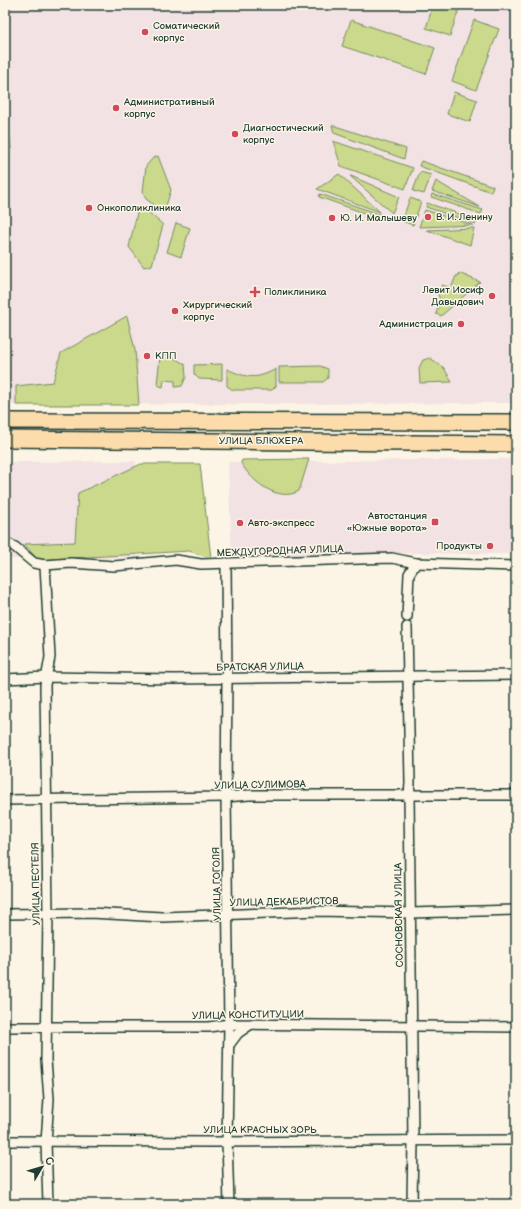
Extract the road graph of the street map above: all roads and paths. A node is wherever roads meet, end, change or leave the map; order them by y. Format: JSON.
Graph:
{"nodes":[{"id":1,"x":5,"y":421,"type":"edge"},
{"id":2,"x":516,"y":422,"type":"edge"},
{"id":3,"x":5,"y":440,"type":"edge"},
{"id":4,"x":516,"y":444,"type":"edge"},
{"id":5,"x":5,"y":542,"type":"edge"},
{"id":6,"x":226,"y":563,"type":"junction"},
{"id":7,"x":416,"y":563,"type":"junction"},
{"id":8,"x":45,"y":565,"type":"junction"},
{"id":9,"x":516,"y":566,"type":"edge"},
{"id":10,"x":407,"y":617,"type":"dead end"},
{"id":11,"x":407,"y":627,"type":"dead end"},
{"id":12,"x":516,"y":675,"type":"edge"},
{"id":13,"x":47,"y":677,"type":"junction"},
{"id":14,"x":409,"y":677,"type":"junction"},
{"id":15,"x":5,"y":679,"type":"edge"},
{"id":16,"x":227,"y":679,"type":"junction"},
{"id":17,"x":409,"y":795,"type":"junction"},
{"id":18,"x":516,"y":795,"type":"edge"},
{"id":19,"x":226,"y":797,"type":"junction"},
{"id":20,"x":46,"y":799,"type":"junction"},
{"id":21,"x":5,"y":800,"type":"edge"},
{"id":22,"x":516,"y":910,"type":"edge"},
{"id":23,"x":48,"y":913,"type":"junction"},
{"id":24,"x":410,"y":913,"type":"junction"},
{"id":25,"x":5,"y":914,"type":"edge"},
{"id":26,"x":228,"y":914,"type":"junction"},
{"id":27,"x":229,"y":1024,"type":"junction"},
{"id":28,"x":251,"y":1024,"type":"junction"},
{"id":29,"x":47,"y":1026,"type":"junction"},
{"id":30,"x":412,"y":1026,"type":"junction"},
{"id":31,"x":5,"y":1027,"type":"edge"},
{"id":32,"x":516,"y":1027,"type":"edge"},
{"id":33,"x":229,"y":1045,"type":"junction"},
{"id":34,"x":413,"y":1140,"type":"junction"},
{"id":35,"x":516,"y":1140,"type":"edge"},
{"id":36,"x":5,"y":1141,"type":"edge"},
{"id":37,"x":46,"y":1142,"type":"junction"},
{"id":38,"x":227,"y":1142,"type":"junction"},
{"id":39,"x":48,"y":1204,"type":"edge"},
{"id":40,"x":229,"y":1204,"type":"edge"},
{"id":41,"x":412,"y":1204,"type":"edge"}],
"edges":[{"from":1,"to":2,"type":"main road","name":"УЛИЦА БЛЮХЕРА"},
{"from":3,"to":4,"type":"main road","name":"УЛИЦА БЛЮХЕРА"},
{"from":5,"to":8,"type":"street"},
{"from":6,"to":7,"type":"street","name":"МЕЖДУГОРОДНАЯ УЛИЦА"},
{"from":6,"to":8,"type":"street","name":"МЕЖДУГОРОДНАЯ УЛИЦА"},
{"from":6,"to":16,"type":"street","name":"УЛИЦА ГОГОЛЯ"},
{"from":7,"to":9,"type":"street","name":"МЕЖДУГОРОДНАЯ УЛИЦА"},
{"from":7,"to":10,"type":"street"},
{"from":8,"to":13,"type":"street","name":"УЛИЦА ПЕСТЕЛЯ"},
{"from":11,"to":14,"type":"street","name":"СОСНОВСКАЯ УЛИЦА"},
{"from":12,"to":14,"type":"street","name":"БРАТСКАЯ УЛИЦА"},
{"from":13,"to":15,"type":"street","name":"БРАТСКАЯ УЛИЦА"},
{"from":13,"to":16,"type":"street","name":"БРАТСКАЯ УЛИЦА"},
{"from":13,"to":20,"type":"street","name":"УЛИЦА ПЕСТЕЛЯ"},
{"from":14,"to":16,"type":"street","name":"БРАТСКАЯ УЛИЦА"},
{"from":14,"to":17,"type":"street","name":"СОСНОВСКАЯ УЛИЦА"},
{"from":16,"to":19,"type":"street","name":"УЛИЦА ГОГОЛЯ"},
{"from":17,"to":18,"type":"street","name":"УЛИЦА СУЛИМОВА"},
{"from":17,"to":19,"type":"street","name":"УЛИЦА СУЛИМОВА"},
{"from":17,"to":24,"type":"street","name":"СОСНОВСКАЯ УЛИЦА"},
{"from":19,"to":20,"type":"street","name":"УЛИЦА СУЛИМОВА"},
{"from":19,"to":26,"type":"street","name":"УЛИЦА ГОГОЛЯ"},
{"from":20,"to":21,"type":"street","name":"УЛИЦА СУЛИМОВА"},
{"from":20,"to":23,"type":"street","name":"УЛИЦА ПЕСТЕЛЯ"},
{"from":22,"to":24,"type":"street","name":"УЛИЦА ДЕКАБРИСТОВ"},
{"from":23,"to":25,"type":"street","name":"УЛИЦА ДЕКАБРИСТОВ"},
{"from":23,"to":26,"type":"street","name":"УЛИЦА ДЕКАБРИСТОВ"},
{"from":23,"to":29,"type":"street","name":"УЛИЦА ПЕСТЕЛЯ"},
{"from":24,"to":26,"type":"street","name":"УЛИЦА ДЕКАБРИСТОВ"},
{"from":24,"to":30,"type":"street","name":"СОСНОВСКАЯ УЛИЦА"},
{"from":26,"to":27,"type":"street","name":"УЛИЦА ГОГОЛЯ"},
{"from":27,"to":28,"type":"street","name":"УЛИЦА КОНСТИТУЦИИ"},
{"from":27,"to":29,"type":"street","name":"УЛИЦА КОНСТИТУЦИИ"},
{"from":27,"to":33,"type":"street","name":"УЛИЦА ГОГОЛЯ"},
{"from":28,"to":30,"type":"street","name":"УЛИЦА КОНСТИТУЦИИ"},
{"from":28,"to":33,"type":"street"},
{"from":29,"to":31,"type":"street","name":"УЛИЦА КОНСТИТУЦИИ"},
{"from":29,"to":37,"type":"street","name":"УЛИЦА ПЕСТЕЛЯ"},
{"from":30,"to":32,"type":"street","name":"УЛИЦА КОНСТИТУЦИИ"},
{"from":30,"to":34,"type":"street","name":"СОСНОВСКАЯ УЛИЦА"},
{"from":33,"to":38,"type":"street","name":"УЛИЦА ГОГОЛЯ"},
{"from":34,"to":35,"type":"street","name":"УЛИЦА КРАСНЫХ ЗОРЬ"},
{"from":34,"to":38,"type":"street","name":"УЛИЦА КРАСНЫХ ЗОРЬ"},
{"from":34,"to":41,"type":"street","name":"СОСНОВСКАЯ УЛИЦА"},
{"from":36,"to":37,"type":"street","name":"УЛИЦА КРАСНЫХ ЗОРЬ"},
{"from":37,"to":38,"type":"street","name":"УЛИЦА КРАСНЫХ ЗОРЬ"},
{"from":37,"to":39,"type":"street","name":"УЛИЦА ПЕСТЕЛЯ"},
{"from":38,"to":40,"type":"street","name":"УЛИЦА ГОГОЛЯ"}]}
